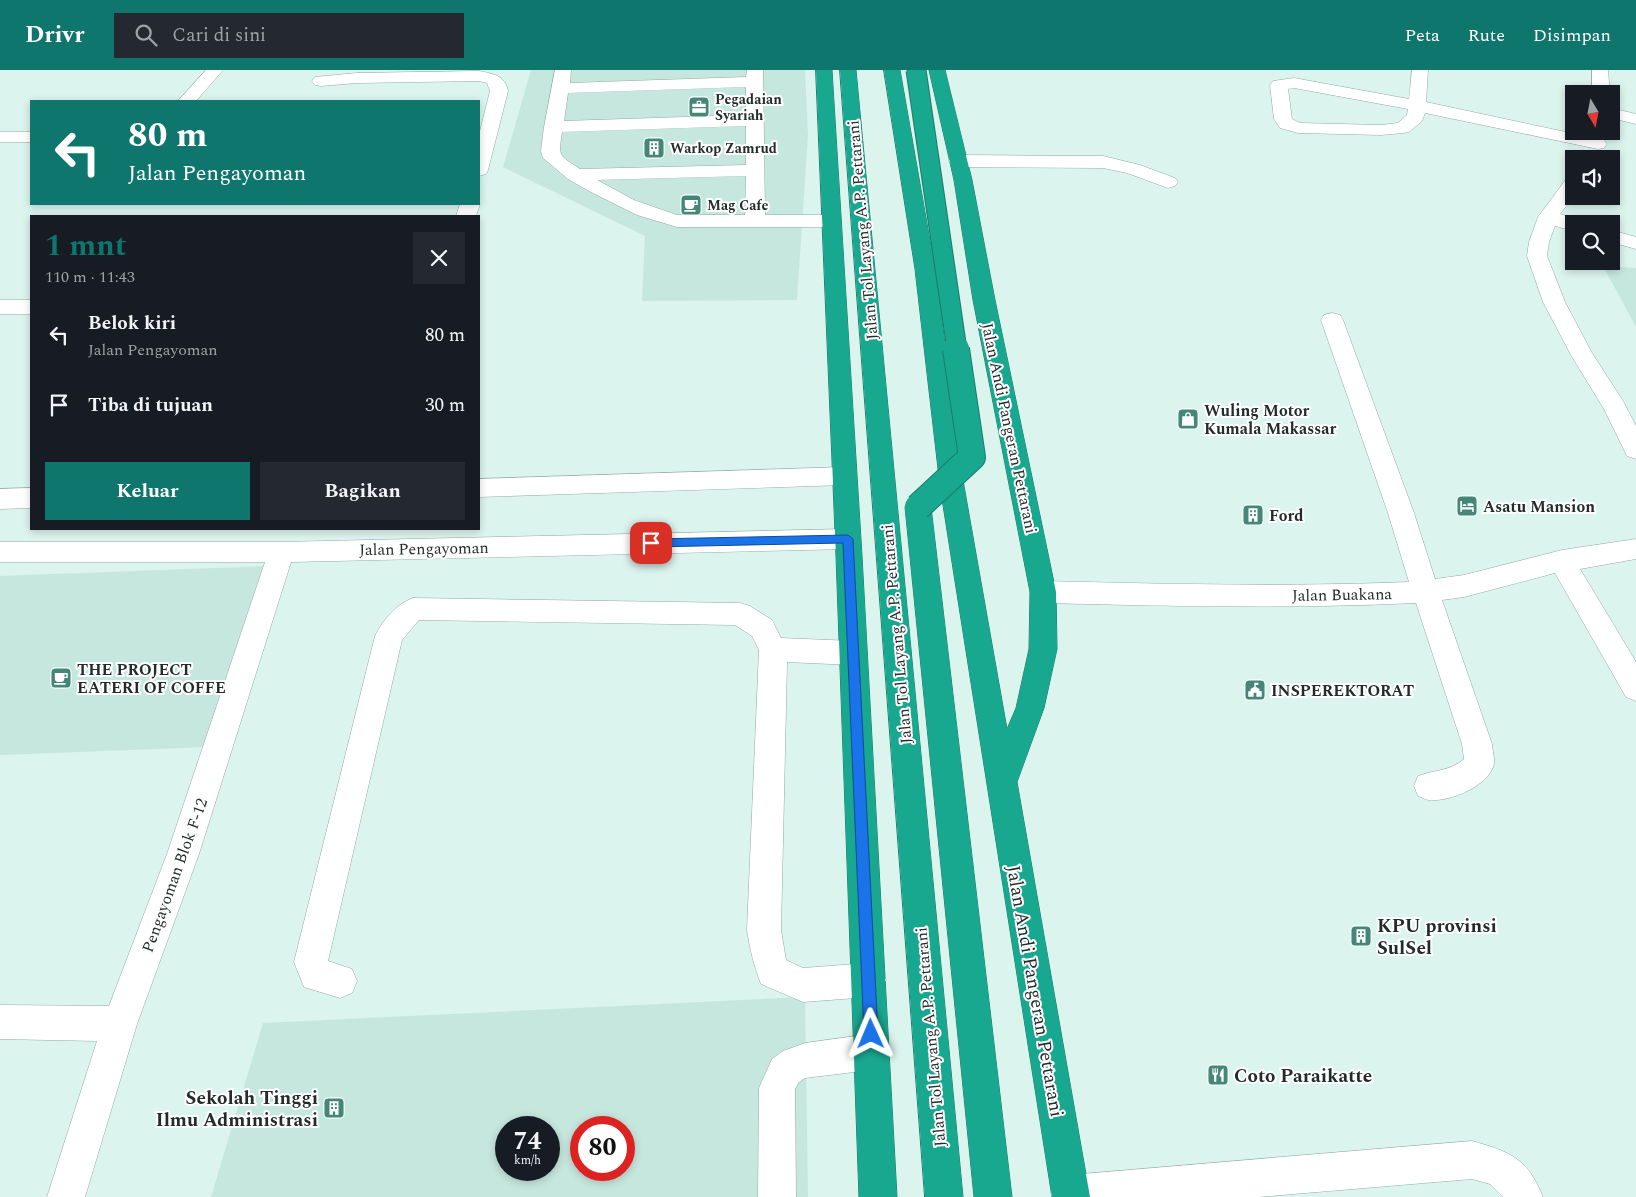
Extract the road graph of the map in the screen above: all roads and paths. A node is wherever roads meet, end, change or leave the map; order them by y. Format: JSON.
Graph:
{"nodes":[{"id":1,"x":215,"y":70,"type":"edge"},
{"id":2,"x":824,"y":70,"type":"edge"},
{"id":3,"x":848,"y":70,"type":"edge"},
{"id":4,"x":892,"y":70,"type":"edge"},
{"id":5,"x":916,"y":70,"type":"edge"},
{"id":6,"x":937,"y":70,"type":"edge"},
{"id":7,"x":1420,"y":70,"type":"edge"},
{"id":8,"x":1600,"y":70,"type":"edge"},
{"id":9,"x":755,"y":76,"type":"edge"},
{"id":10,"x":562,"y":79,"type":"edge"},
{"id":11,"x":321,"y":80,"type":"dead end"},
{"id":12,"x":1601,"y":85,"type":"edge"},
{"id":13,"x":188,"y":100,"type":"edge"},
{"id":14,"x":1418,"y":106,"type":"junction"},
{"id":15,"x":1620,"y":116,"type":"edge"},
{"id":16,"x":1636,"y":119,"type":"edge"},
{"id":17,"x":755,"y":120,"type":"junction"},
{"id":18,"x":553,"y":127,"type":"junction"},
{"id":19,"x":0,"y":137,"type":"edge"},
{"id":20,"x":30,"y":137,"type":"edge"},
{"id":21,"x":1596,"y":145,"type":"edge"},
{"id":22,"x":958,"y":160,"type":"junction"},
{"id":23,"x":480,"y":166,"type":"edge"},
{"id":24,"x":756,"y":170,"type":"junction"},
{"id":25,"x":575,"y":175,"type":"junction"},
{"id":26,"x":1168,"y":182,"type":"dead end"},
{"id":27,"x":1565,"y":194,"type":"edge"},
{"id":28,"x":1548,"y":217,"type":"junction"},
{"id":29,"x":755,"y":221,"type":"junction"},
{"id":30,"x":831,"y":221,"type":"junction"},
{"id":31,"x":1565,"y":222,"type":"edge"},
{"id":32,"x":1620,"y":239,"type":"edge"},
{"id":33,"x":1636,"y":243,"type":"edge"},
{"id":34,"x":30,"y":307,"type":"edge"},
{"id":35,"x":0,"y":308,"type":"edge"},
{"id":36,"x":1332,"y":320,"type":"dead end"},
{"id":37,"x":1636,"y":450,"type":"edge"},
{"id":38,"x":844,"y":476,"type":"junction"},
{"id":39,"x":480,"y":488,"type":"edge"},
{"id":40,"x":30,"y":498,"type":"edge"},
{"id":41,"x":0,"y":499,"type":"edge"},
{"id":42,"x":378,"y":539,"type":"edge"},
{"id":43,"x":848,"y":539,"type":"junction"},
{"id":44,"x":1636,"y":549,"type":"edge"},
{"id":45,"x":0,"y":552,"type":"edge"},
{"id":46,"x":281,"y":552,"type":"junction"},
{"id":47,"x":1562,"y":561,"type":"junction"},
{"id":48,"x":1043,"y":592,"type":"junction"},
{"id":49,"x":1426,"y":592,"type":"junction"},
{"id":50,"x":774,"y":650,"type":"junction"},
{"id":51,"x":853,"y":653,"type":"junction"},
{"id":52,"x":1636,"y":688,"type":"edge"},
{"id":53,"x":1000,"y":784,"type":"junction"},
{"id":54,"x":1429,"y":786,"type":"dead end"},
{"id":55,"x":869,"y":980,"type":"junction"},
{"id":56,"x":340,"y":981,"type":"dead end"},
{"id":57,"x":0,"y":1022,"type":"edge"},
{"id":58,"x":120,"y":1024,"type":"junction"},
{"id":59,"x":871,"y":1052,"type":"junction"},
{"id":60,"x":1070,"y":1196,"type":"edge"},
{"id":61,"x":66,"y":1197,"type":"edge"},
{"id":62,"x":777,"y":1197,"type":"edge"},
{"id":63,"x":878,"y":1197,"type":"edge"},
{"id":64,"x":944,"y":1197,"type":"edge"},
{"id":65,"x":993,"y":1197,"type":"edge"},
{"id":66,"x":1524,"y":1197,"type":"edge"}],
"edges":[{"from":1,"to":13,"type":"street"},
{"from":2,"to":30,"type":"highway"},
{"from":3,"to":64,"type":"highway","name":"Jalan Tol Layang A.P. Pettarani"},
{"from":4,"to":53,"type":"highway","name":"Jalan Andi Pangeran Pettarani"},
{"from":5,"to":65,"type":"highway","name":"Jalan Tol Layang A.P. Pettarani","bridge":true},
{"from":6,"to":22,"type":"highway","name":"Jalan Andi Pangeran Pettarani"},
{"from":7,"to":14,"type":"street"},
{"from":8,"to":12,"type":"street"},
{"from":9,"to":10,"type":"street"},
{"from":9,"to":17,"type":"street"},
{"from":10,"to":18,"type":"street"},
{"from":11,"to":23,"type":"street"},
{"from":14,"to":14,"type":"street"},
{"from":14,"to":21,"type":"street"},
{"from":15,"to":16,"type":"street"},
{"from":17,"to":18,"type":"street"},
{"from":17,"to":24,"type":"street"},
{"from":18,"to":25,"type":"street"},
{"from":19,"to":20,"type":"street"},
{"from":22,"to":26,"type":"street"},
{"from":22,"to":48,"type":"highway","name":"Jalan Andi Pangeran Pettarani"},
{"from":24,"to":25,"type":"street"},
{"from":24,"to":29,"type":"street"},
{"from":25,"to":29,"type":"street"},
{"from":27,"to":28,"type":"street"},
{"from":28,"to":31,"type":"street"},
{"from":28,"to":37,"type":"street"},
{"from":29,"to":30,"type":"street"},
{"from":30,"to":38,"type":"highway"},
{"from":32,"to":33,"type":"street"},
{"from":34,"to":35,"type":"street"},
{"from":36,"to":49,"type":"street"},
{"from":38,"to":39,"type":"street"},
{"from":38,"to":43,"type":"highway"},
{"from":40,"to":41,"type":"street"},
{"from":42,"to":43,"type":"street","name":"Jalan Pengayoman"},
{"from":42,"to":46,"type":"street","name":"Jalan Pengayoman"},
{"from":43,"to":51,"type":"highway"},
{"from":44,"to":47,"type":"street","name":"Jalan Buakana"},
{"from":45,"to":46,"type":"street","name":"Jalan Pengayoman"},
{"from":46,"to":58,"type":"street","name":"Pengayoman Blok F-12"},
{"from":47,"to":49,"type":"street","name":"Jalan Buakana"},
{"from":47,"to":52,"type":"street"},
{"from":48,"to":49,"type":"street","name":"Jalan Buakana"},
{"from":48,"to":53,"type":"highway","name":"Jalan Andi Pangeran Pettarani"},
{"from":49,"to":54,"type":"street"},
{"from":50,"to":51,"type":"street"},
{"from":50,"to":55,"type":"street"},
{"from":50,"to":56,"type":"street"},
{"from":51,"to":55,"type":"highway"},
{"from":53,"to":60,"type":"highway","name":"Jalan Andi Pangeran Pettarani"},
{"from":55,"to":59,"type":"highway"},
{"from":57,"to":58,"type":"street"},
{"from":58,"to":61,"type":"street","name":"Pengayoman Blok F-12"},
{"from":59,"to":62,"type":"street"},
{"from":59,"to":63,"type":"highway"},
{"from":60,"to":66,"type":"street"}]}
